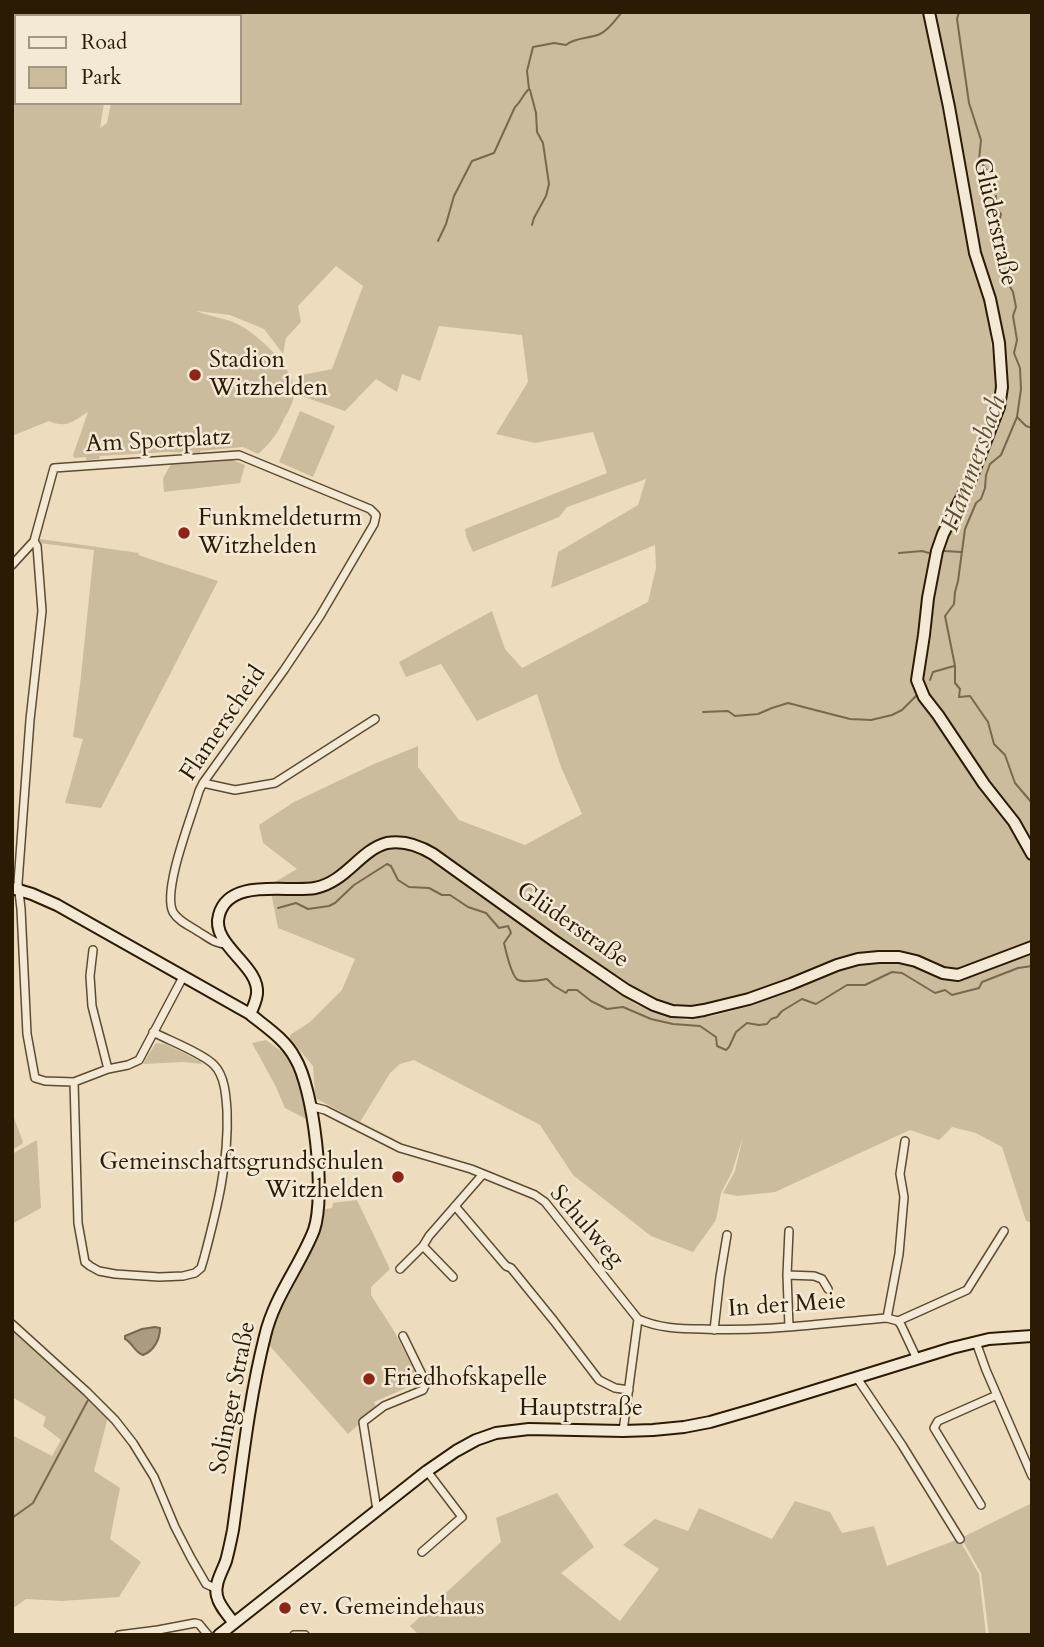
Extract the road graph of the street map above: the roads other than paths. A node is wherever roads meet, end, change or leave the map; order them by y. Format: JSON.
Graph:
{"nodes":[{"id":1,"x":929,"y":12,"type":"edge"},
{"id":2,"x":376,"y":515,"type":"joint"},
{"id":3,"x":34,"y":541,"type":"junction"},
{"id":4,"x":12,"y":565,"type":"edge"},
{"id":5,"x":375,"y":719,"type":"dead end"},
{"id":6,"x":203,"y":783,"type":"junction"},
{"id":7,"x":1032,"y":854,"type":"edge"},
{"id":8,"x":16,"y":889,"type":"edge"},
{"id":9,"x":228,"y":944,"type":"junction"},
{"id":10,"x":1032,"y":947,"type":"edge"},
{"id":11,"x":93,"y":950,"type":"dead end"},
{"id":12,"x":183,"y":977,"type":"junction"},
{"id":13,"x":250,"y":1014,"type":"junction"},
{"id":14,"x":153,"y":1032,"type":"junction"},
{"id":15,"x":108,"y":1069,"type":"junction"},
{"id":16,"x":74,"y":1082,"type":"junction"},
{"id":17,"x":310,"y":1106,"type":"junction"},
{"id":18,"x":905,"y":1142,"type":"dead end"},
{"id":19,"x":484,"y":1174,"type":"junction"},
{"id":20,"x":456,"y":1206,"type":"junction"},
{"id":21,"x":789,"y":1231,"type":"dead end"},
{"id":22,"x":1004,"y":1231,"type":"dead end"},
{"id":23,"x":727,"y":1235,"type":"dead end"},
{"id":24,"x":423,"y":1246,"type":"junction"},
{"id":25,"x":400,"y":1269,"type":"dead end"},
{"id":26,"x":787,"y":1275,"type":"junction"},
{"id":27,"x":453,"y":1277,"type":"dead end"},
{"id":28,"x":828,"y":1289,"type":"dead end"},
{"id":29,"x":887,"y":1318,"type":"junction"},
{"id":30,"x":638,"y":1319,"type":"junction"},
{"id":31,"x":898,"y":1321,"type":"junction"},
{"id":32,"x":12,"y":1324,"type":"edge"},
{"id":33,"x":789,"y":1327,"type":"junction"},
{"id":34,"x":714,"y":1330,"type":"junction"},
{"id":35,"x":403,"y":1336,"type":"dead end"},
{"id":36,"x":1032,"y":1336,"type":"edge"},
{"id":37,"x":976,"y":1342,"type":"junction"},
{"id":38,"x":917,"y":1359,"type":"junction"},
{"id":39,"x":858,"y":1378,"type":"junction"},
{"id":40,"x":629,"y":1390,"type":"junction"},
{"id":41,"x":997,"y":1395,"type":"junction"},
{"id":42,"x":624,"y":1431,"type":"junction"},
{"id":43,"x":427,"y":1471,"type":"junction"},
{"id":44,"x":1031,"y":1472,"type":"edge"},
{"id":45,"x":981,"y":1505,"type":"dead end"},
{"id":46,"x":377,"y":1510,"type":"junction"},
{"id":47,"x":960,"y":1539,"type":"dead end"},
{"id":48,"x":422,"y":1552,"type":"dead end"},
{"id":49,"x":217,"y":1589,"type":"junction"},
{"id":50,"x":234,"y":1623,"type":"junction"},
{"id":51,"x":159,"y":1632,"type":"edge"},
{"id":52,"x":303,"y":1634,"type":"edge"},
{"id":53,"x":118,"y":1635,"type":"edge"},
{"id":54,"x":208,"y":1635,"type":"edge"},
{"id":55,"x":219,"y":1635,"type":"edge"},
{"id":56,"x":294,"y":1635,"type":"edge"}],
"edges":[{"from":1,"to":7,"type":"main road","name":"Glüderstraße"},
{"from":2,"to":3,"type":"street","name":"Am Sportplatz"},
{"from":2,"to":6,"type":"street","name":"Flamerscheid"},
{"from":3,"to":4,"type":"street"},
{"from":3,"to":8,"type":"street"},
{"from":5,"to":6,"type":"street"},
{"from":6,"to":9,"type":"street","name":"Flamerscheid"},
{"from":8,"to":12,"type":"main road","name":"Solinger Straße"},
{"from":8,"to":16,"type":"street"},
{"from":9,"to":10,"type":"main road","name":"Glüderstraße"},
{"from":9,"to":13,"type":"main road","name":"Glüderstraße"},
{"from":11,"to":15,"type":"street"},
{"from":12,"to":13,"type":"main road","name":"Solinger Straße"},
{"from":12,"to":14,"type":"street"},
{"from":13,"to":17,"type":"main road","name":"Solinger Straße"},
{"from":14,"to":15,"type":"street"},
{"from":14,"to":16,"type":"street"},
{"from":15,"to":16,"type":"street"},
{"from":17,"to":19,"type":"street","name":"Schulweg"},
{"from":17,"to":49,"type":"main road","name":"Solinger Straße"},
{"from":18,"to":29,"type":"street"},
{"from":19,"to":20,"type":"street"},
{"from":19,"to":30,"type":"street","name":"Schulweg"},
{"from":20,"to":24,"type":"street"},
{"from":20,"to":40,"type":"street"},
{"from":21,"to":26,"type":"street"},
{"from":22,"to":31,"type":"street"},
{"from":23,"to":34,"type":"street"},
{"from":24,"to":25,"type":"street"},
{"from":24,"to":27,"type":"street"},
{"from":26,"to":28,"type":"street"},
{"from":26,"to":33,"type":"street"},
{"from":29,"to":31,"type":"street","name":"In der Meie"},
{"from":29,"to":33,"type":"street","name":"In der Meie"},
{"from":30,"to":34,"type":"street","name":"In der Meie"},
{"from":30,"to":40,"type":"street"},
{"from":31,"to":38,"type":"street"},
{"from":32,"to":49,"type":"street"},
{"from":33,"to":34,"type":"street","name":"In der Meie"},
{"from":35,"to":46,"type":"street"},
{"from":36,"to":37,"type":"main road","name":"Hauptstraße"},
{"from":37,"to":38,"type":"main road","name":"Hauptstraße"},
{"from":37,"to":41,"type":"street"},
{"from":38,"to":39,"type":"main road","name":"Hauptstraße"},
{"from":39,"to":42,"type":"main road","name":"Hauptstraße"},
{"from":39,"to":47,"type":"street"},
{"from":40,"to":42,"type":"street"},
{"from":41,"to":44,"type":"street"},
{"from":41,"to":45,"type":"street"},
{"from":42,"to":43,"type":"main road","name":"Hauptstraße"},
{"from":43,"to":46,"type":"main road","name":"Hauptstraße"},
{"from":43,"to":48,"type":"street"},
{"from":46,"to":50,"type":"main road","name":"Hauptstraße"},
{"from":49,"to":50,"type":"main road"},
{"from":50,"to":55,"type":"main road","name":"Hauptstraße"},
{"from":51,"to":53,"type":"street"},
{"from":51,"to":54,"type":"street"},
{"from":52,"to":56,"type":"street"}]}
